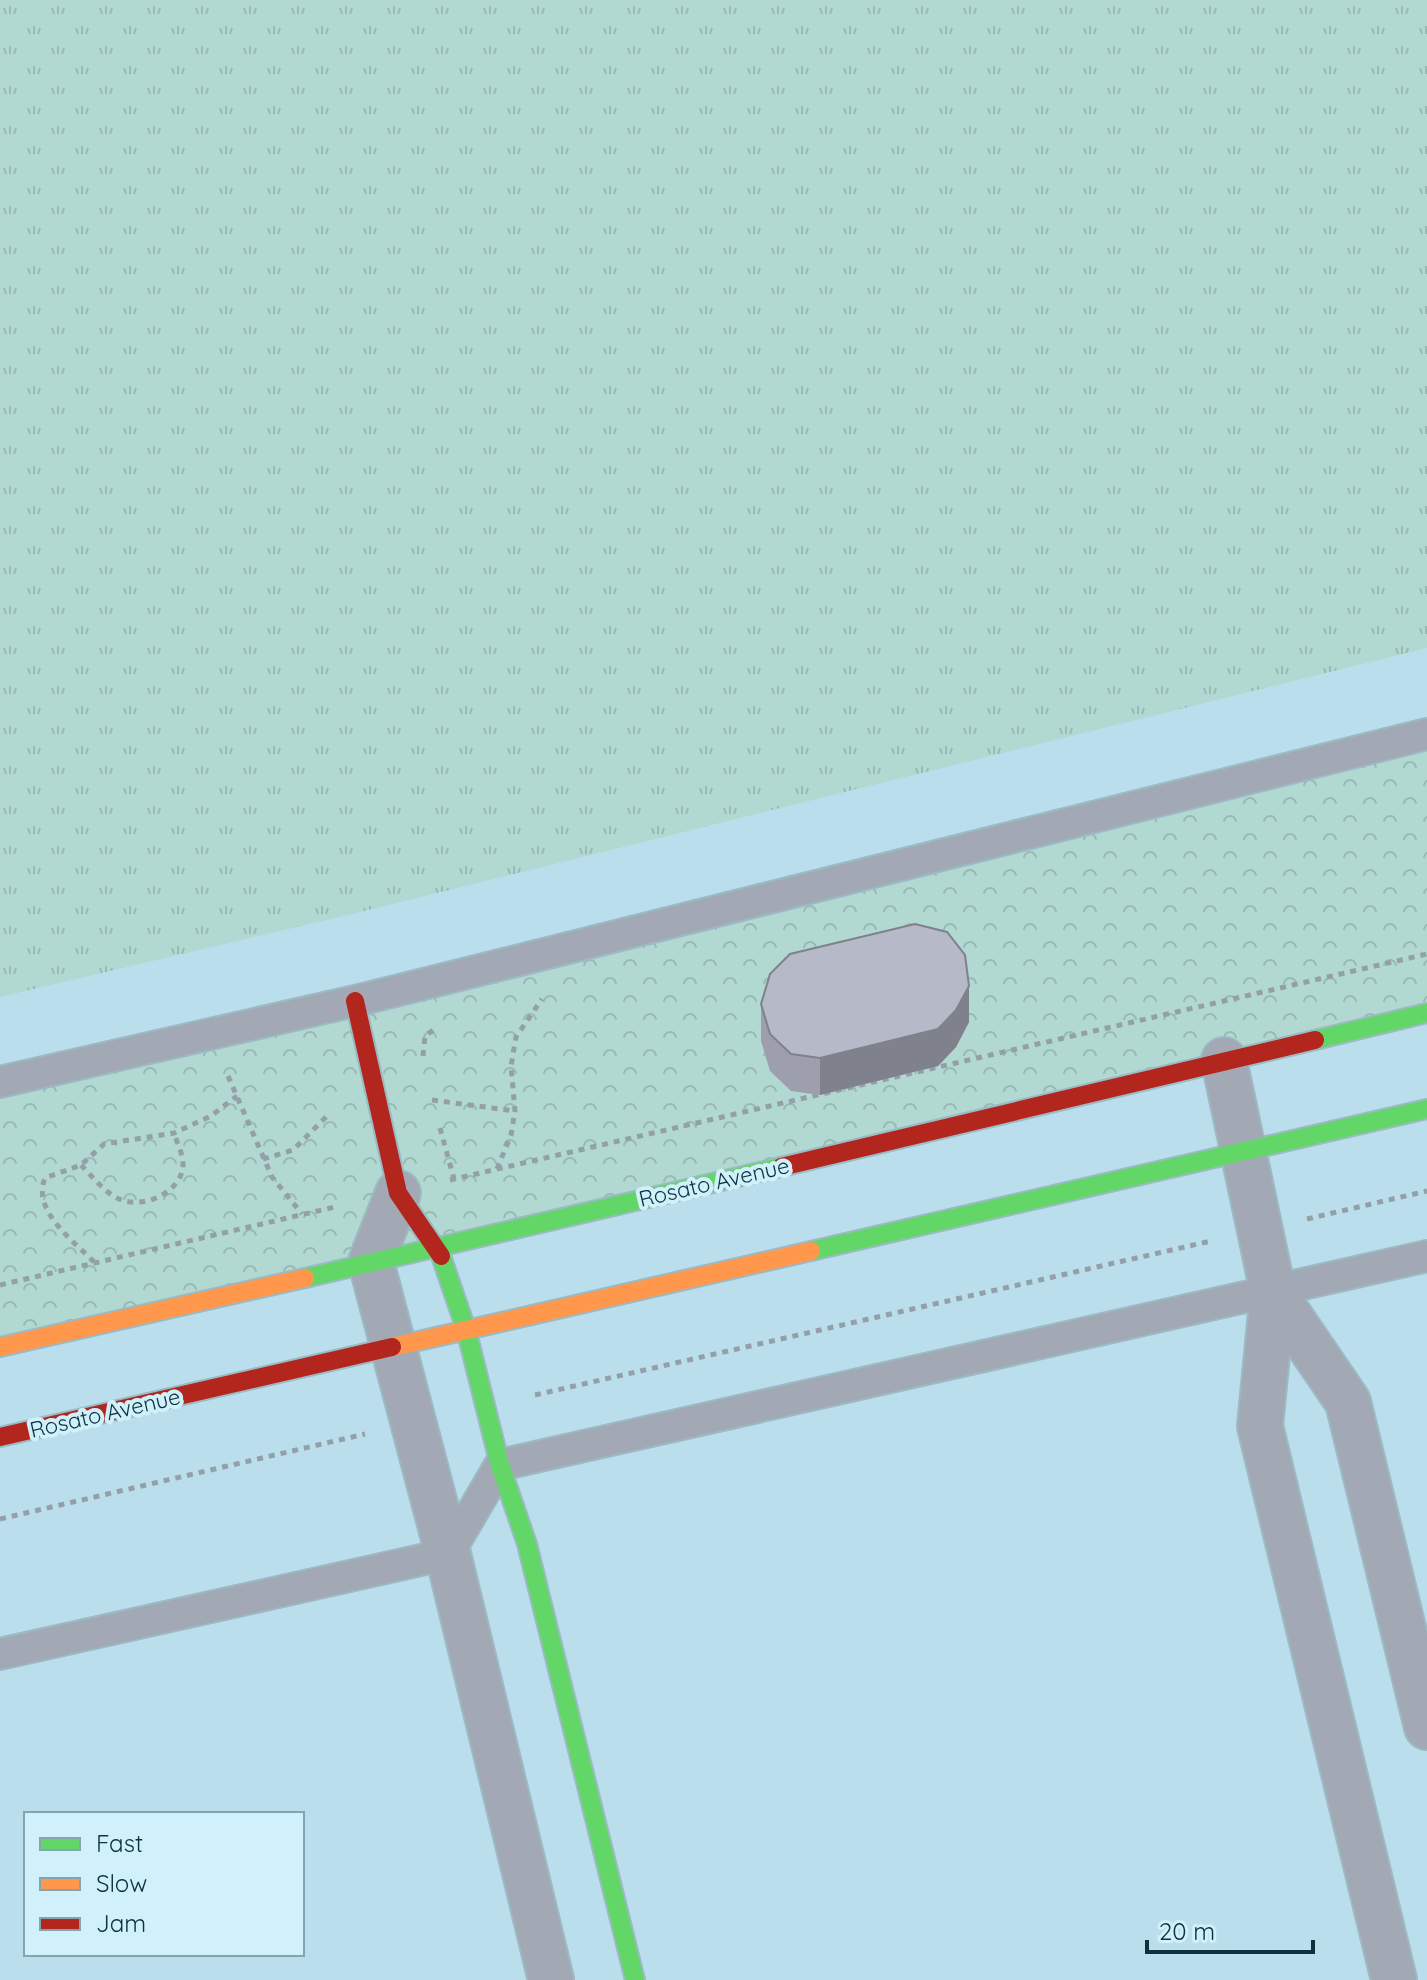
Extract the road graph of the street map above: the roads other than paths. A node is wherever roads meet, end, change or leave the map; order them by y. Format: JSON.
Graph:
{"nodes":[{"id":1,"x":1427,"y":734,"type":"edge"},
{"id":2,"x":355,"y":1001,"type":"junction"},
{"id":3,"x":1427,"y":1013,"type":"edge"},
{"id":4,"x":1224,"y":1060,"type":"junction"},
{"id":5,"x":0,"y":1082,"type":"edge"},
{"id":6,"x":1427,"y":1109,"type":"edge"},
{"id":7,"x":1244,"y":1152,"type":"junction"},
{"id":8,"x":398,"y":1193,"type":"junction"},
{"id":9,"x":438,"y":1248,"type":"junction"},
{"id":10,"x":1427,"y":1256,"type":"edge"},
{"id":11,"x":371,"y":1262,"type":"junction"},
{"id":12,"x":1273,"y":1292,"type":"junction"},
{"id":13,"x":466,"y":1329,"type":"junction"},
{"id":14,"x":394,"y":1346,"type":"junction"},
{"id":15,"x":0,"y":1347,"type":"edge"},
{"id":16,"x":0,"y":1437,"type":"edge"},
{"id":17,"x":500,"y":1465,"type":"junction"},
{"id":18,"x":448,"y":1554,"type":"junction"},
{"id":19,"x":0,"y":1654,"type":"edge"},
{"id":20,"x":1427,"y":1727,"type":"edge"},
{"id":21,"x":551,"y":1980,"type":"edge"},
{"id":22,"x":635,"y":1980,"type":"edge"},
{"id":23,"x":1394,"y":1980,"type":"edge"}],
"edges":[{"from":1,"to":2,"type":"lane"},
{"from":2,"to":5,"type":"lane"},
{"from":2,"to":8,"type":"street"},
{"from":3,"to":4,"type":"street","name":"Rosato Avenue"},
{"from":4,"to":7,"type":"street"},
{"from":4,"to":9,"type":"street","name":"Rosato Avenue"},
{"from":6,"to":7,"type":"street","name":"Rosato Avenue"},
{"from":7,"to":12,"type":"street"},
{"from":7,"to":13,"type":"street","name":"Rosato Avenue"},
{"from":8,"to":9,"type":"street"},
{"from":8,"to":11,"type":"street"},
{"from":9,"to":11,"type":"street","name":"Rosato Avenue"},
{"from":9,"to":13,"type":"street"},
{"from":10,"to":12,"type":"lane"},
{"from":11,"to":14,"type":"street"},
{"from":11,"to":15,"type":"street","name":"Rosato Avenue"},
{"from":12,"to":17,"type":"lane"},
{"from":12,"to":20,"type":"street"},
{"from":12,"to":23,"type":"street"},
{"from":13,"to":14,"type":"street","name":"Rosato Avenue"},
{"from":13,"to":17,"type":"street"},
{"from":14,"to":16,"type":"street","name":"Rosato Avenue"},
{"from":14,"to":18,"type":"street"},
{"from":17,"to":18,"type":"lane"},
{"from":17,"to":22,"type":"street"},
{"from":18,"to":19,"type":"lane"},
{"from":18,"to":21,"type":"street"}]}
